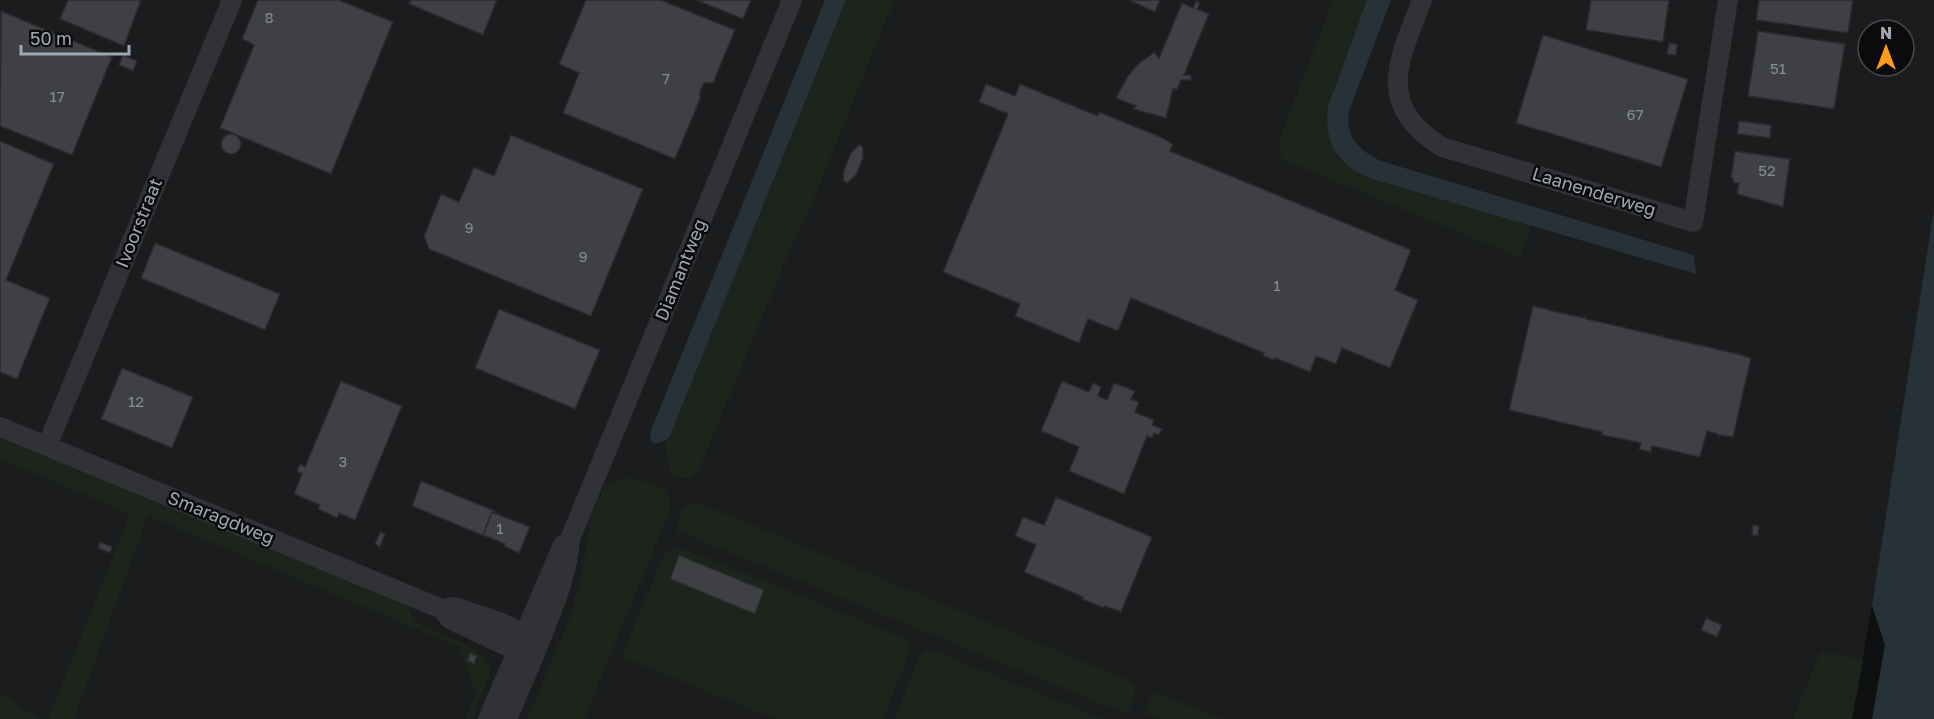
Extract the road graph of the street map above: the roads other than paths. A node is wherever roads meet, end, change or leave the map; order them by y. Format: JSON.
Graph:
{"nodes":[{"id":1,"x":232,"y":0,"type":"edge"},
{"id":2,"x":792,"y":0,"type":"edge"},
{"id":3,"x":1422,"y":0,"type":"edge"},
{"id":4,"x":1728,"y":0,"type":"edge"},
{"id":5,"x":0,"y":427,"type":"edge"},
{"id":6,"x":47,"y":446,"type":"junction"},
{"id":7,"x":570,"y":540,"type":"junction"},
{"id":8,"x":521,"y":642,"type":"junction"},
{"id":9,"x":537,"y":648,"type":"junction"},
{"id":10,"x":488,"y":719,"type":"edge"},
{"id":11,"x":507,"y":719,"type":"edge"}],
"edges":[{"from":1,"to":6,"type":"street","name":"Ivoorstraat"},
{"from":2,"to":7,"type":"street","name":"Diamantweg"},
{"from":3,"to":4,"type":"street","name":"Laanenderweg"},
{"from":5,"to":6,"type":"street","name":"Smaragdweg"},
{"from":6,"to":8,"type":"street","name":"Smaragdweg"},
{"from":7,"to":8,"type":"street","name":"Diamantweg"},
{"from":7,"to":9,"type":"street","name":"Diamantweg"},
{"from":8,"to":9,"type":"street","name":"Smaragdweg"},
{"from":8,"to":10,"type":"street","name":"Diamantweg"},
{"from":9,"to":11,"type":"street","name":"Diamantweg"}]}
